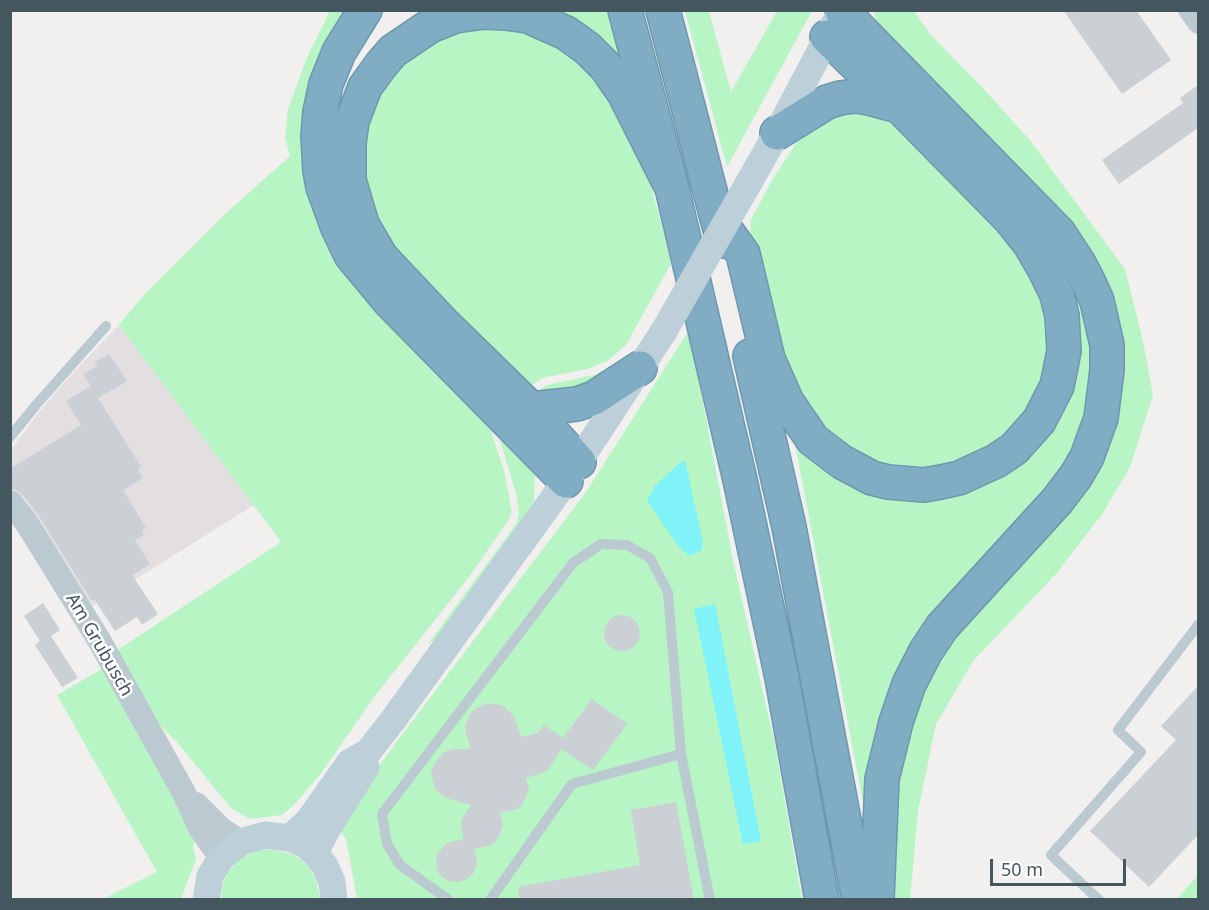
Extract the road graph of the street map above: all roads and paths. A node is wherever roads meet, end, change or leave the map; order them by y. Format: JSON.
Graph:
{"nodes":[{"id":1,"x":365,"y":10,"type":"edge"},
{"id":2,"x":625,"y":10,"type":"edge"},
{"id":3,"x":663,"y":10,"type":"edge"},
{"id":4,"x":1188,"y":10,"type":"edge"},
{"id":5,"x":837,"y":20,"type":"edge"},
{"id":6,"x":1198,"y":24,"type":"edge"},
{"id":7,"x":899,"y":106,"type":"junction"},
{"id":8,"x":777,"y":133,"type":"junction"},
{"id":9,"x":672,"y":188,"type":"junction"},
{"id":10,"x":718,"y":219,"type":"junction"},
{"id":11,"x":106,"y":326,"type":"dead end"},
{"id":12,"x":640,"y":368,"type":"junction"},
{"id":13,"x":531,"y":409,"type":"junction"},
{"id":14,"x":10,"y":437,"type":"edge"},
{"id":15,"x":573,"y":472,"type":"junction"},
{"id":16,"x":10,"y":502,"type":"edge"},
{"id":17,"x":1198,"y":625,"type":"edge"},
{"id":18,"x":368,"y":752,"type":"junction"},
{"id":19,"x":681,"y":754,"type":"junction"},
{"id":20,"x":290,"y":838,"type":"junction"},
{"id":21,"x":231,"y":850,"type":"junction"},
{"id":22,"x":315,"y":853,"type":"junction"},
{"id":23,"x":206,"y":900,"type":"edge"},
{"id":24,"x":334,"y":900,"type":"edge"},
{"id":25,"x":449,"y":900,"type":"edge"},
{"id":26,"x":490,"y":900,"type":"edge"},
{"id":27,"x":710,"y":900,"type":"edge"},
{"id":28,"x":822,"y":900,"type":"edge"},
{"id":29,"x":859,"y":900,"type":"edge"},
{"id":30,"x":877,"y":900,"type":"edge"},
{"id":31,"x":1099,"y":900,"type":"edge"}],
"edges":[{"from":1,"to":15,"type":"highway"},
{"from":2,"to":9,"type":"highway"},
{"from":3,"to":10,"type":"highway"},
{"from":4,"to":6,"type":"street"},
{"from":5,"to":7,"type":"highway"},
{"from":5,"to":8,"type":"main road"},
{"from":5,"to":30,"type":"highway"},
{"from":7,"to":8,"type":"highway"},
{"from":7,"to":10,"type":"highway"},
{"from":8,"to":12,"type":"main road","bridge":true},
{"from":9,"to":13,"type":"highway"},
{"from":9,"to":28,"type":"highway"},
{"from":10,"to":29,"type":"highway"},
{"from":11,"to":14,"type":"lane"},
{"from":12,"to":13,"type":"highway"},
{"from":12,"to":15,"type":"main road"},
{"from":13,"to":15,"type":"highway"},
{"from":15,"to":18,"type":"main road"},
{"from":16,"to":21,"type":"street","name":"Am Grubusch"},
{"from":17,"to":31,"type":"lane"},
{"from":18,"to":20,"type":"main road"},
{"from":18,"to":22,"type":"main road"},
{"from":19,"to":25,"type":"lane"},
{"from":19,"to":26,"type":"lane"},
{"from":19,"to":27,"type":"lane"},
{"from":20,"to":21,"type":"main road"},
{"from":20,"to":22,"type":"main road"},
{"from":21,"to":23,"type":"main road"},
{"from":22,"to":24,"type":"main road"}]}
